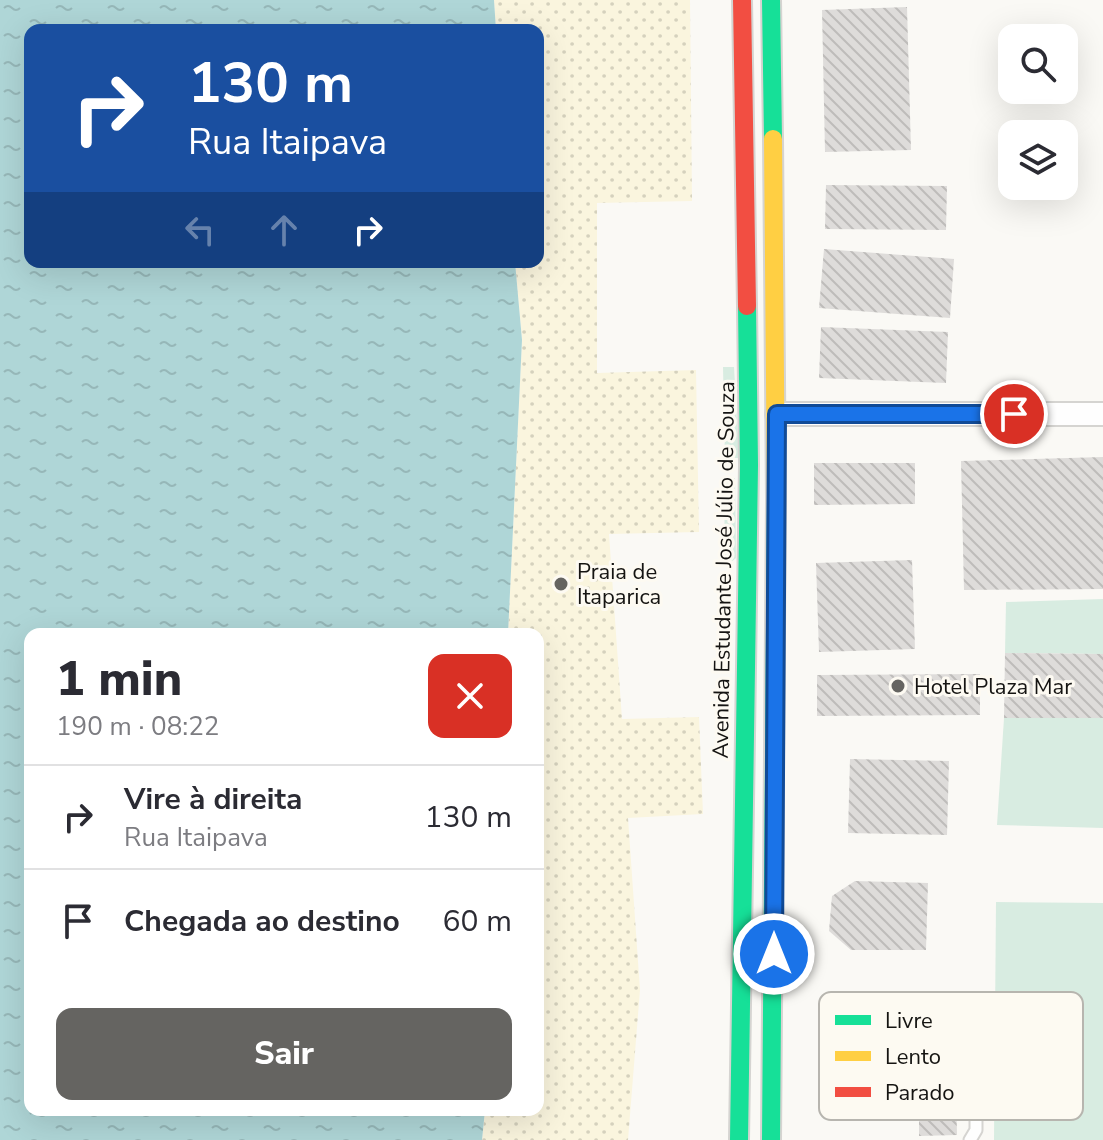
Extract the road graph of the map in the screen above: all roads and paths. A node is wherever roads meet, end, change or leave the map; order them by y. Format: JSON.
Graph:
{"nodes":[{"id":1,"x":742,"y":0,"type":"edge"},
{"id":2,"x":771,"y":0,"type":"edge"},
{"id":3,"x":777,"y":414,"type":"junction"},
{"id":4,"x":1103,"y":414,"type":"edge"},
{"id":5,"x":976,"y":1120,"type":"edge"},
{"id":6,"x":739,"y":1140,"type":"edge"},
{"id":7,"x":771,"y":1140,"type":"edge"},
{"id":8,"x":970,"y":1140,"type":"edge"}],
"edges":[{"from":1,"to":6,"type":"street","name":"Avenida Estudante José Júlio de Souza"},
{"from":2,"to":3,"type":"street"},
{"from":3,"to":4,"type":"street"},
{"from":3,"to":7,"type":"street"},
{"from":5,"to":8,"type":"lane"}]}
